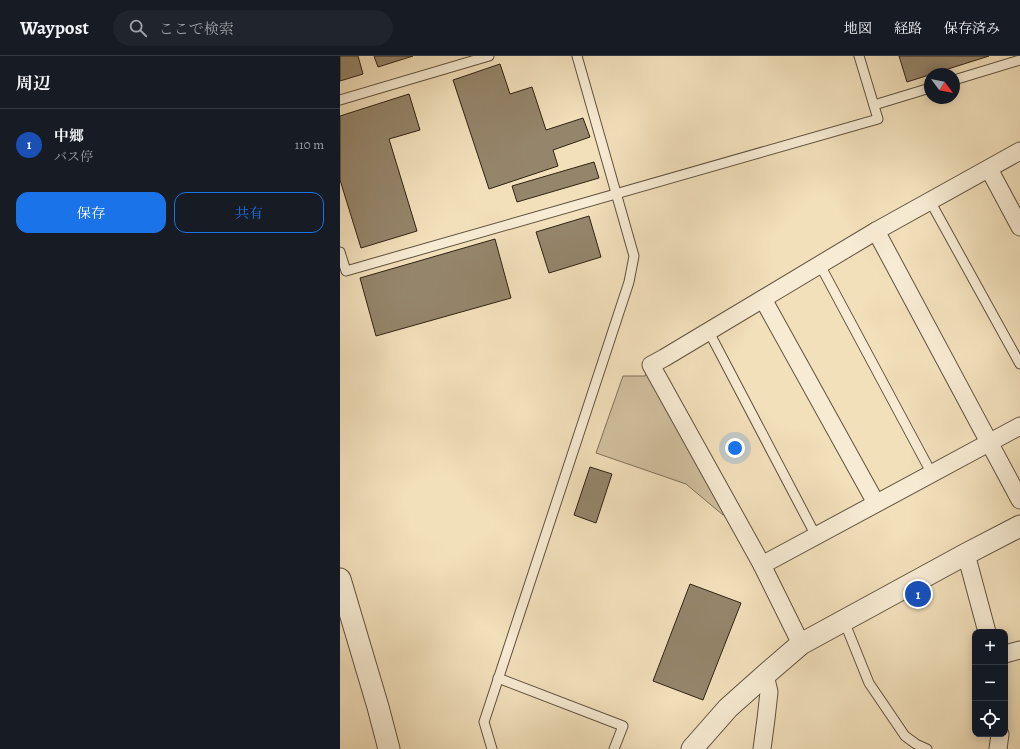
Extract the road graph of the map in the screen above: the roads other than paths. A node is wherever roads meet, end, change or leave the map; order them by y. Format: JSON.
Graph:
{"nodes":[{"id":1,"x":489,"y":56,"type":"edge"},
{"id":2,"x":577,"y":56,"type":"edge"},
{"id":3,"x":859,"y":56,"type":"edge"},
{"id":4,"x":1020,"y":60,"type":"edge"},
{"id":5,"x":960,"y":78,"type":"edge"},
{"id":6,"x":924,"y":90,"type":"edge"},
{"id":7,"x":340,"y":100,"type":"edge"},
{"id":8,"x":874,"y":105,"type":"junction"},
{"id":9,"x":1020,"y":151,"type":"edge"},
{"id":10,"x":989,"y":169,"type":"junction"},
{"id":11,"x":617,"y":193,"type":"junction"},
{"id":12,"x":930,"y":201,"type":"junction"},
{"id":13,"x":1020,"y":227,"type":"edge"},
{"id":14,"x":876,"y":231,"type":"junction"},
{"id":15,"x":340,"y":252,"type":"edge"},
{"id":16,"x":820,"y":265,"type":"junction"},
{"id":17,"x":763,"y":299,"type":"junction"},
{"id":18,"x":709,"y":332,"type":"junction"},
{"id":19,"x":1020,"y":364,"type":"edge"},
{"id":20,"x":1020,"y":426,"type":"edge"},
{"id":21,"x":990,"y":442,"type":"junction"},
{"id":22,"x":932,"y":474,"type":"junction"},
{"id":23,"x":1020,"y":500,"type":"edge"},
{"id":24,"x":876,"y":503,"type":"junction"},
{"id":25,"x":1020,"y":526,"type":"edge"},
{"id":26,"x":816,"y":536,"type":"junction"},
{"id":27,"x":966,"y":554,"type":"junction"},
{"id":28,"x":762,"y":565,"type":"junction"},
{"id":29,"x":340,"y":579,"type":"edge"},
{"id":30,"x":844,"y":621,"type":"junction"},
{"id":31,"x":986,"y":629,"type":"edge"},
{"id":32,"x":801,"y":644,"type":"junction"},
{"id":33,"x":1020,"y":650,"type":"edge"},
{"id":34,"x":1008,"y":653,"type":"edge"},
{"id":35,"x":765,"y":675,"type":"junction"},
{"id":36,"x":498,"y":678,"type":"junction"},
{"id":37,"x":1000,"y":737,"type":"edge"},
{"id":38,"x":389,"y":749,"type":"edge"},
{"id":39,"x":492,"y":749,"type":"edge"},
{"id":40,"x":614,"y":749,"type":"edge"},
{"id":41,"x":692,"y":749,"type":"edge"},
{"id":42,"x":762,"y":749,"type":"edge"},
{"id":43,"x":927,"y":749,"type":"edge"},
{"id":44,"x":998,"y":749,"type":"edge"}],
"edges":[{"from":1,"to":7,"type":"lane"},
{"from":2,"to":11,"type":"lane"},
{"from":3,"to":8,"type":"lane"},
{"from":4,"to":5,"type":"lane"},
{"from":6,"to":8,"type":"lane"},
{"from":8,"to":11,"type":"lane"},
{"from":9,"to":10,"type":"street"},
{"from":10,"to":12,"type":"street"},
{"from":10,"to":13,"type":"street"},
{"from":11,"to":15,"type":"lane"},
{"from":11,"to":36,"type":"lane"},
{"from":12,"to":14,"type":"street"},
{"from":12,"to":19,"type":"lane"},
{"from":14,"to":16,"type":"street"},
{"from":14,"to":21,"type":"street"},
{"from":16,"to":17,"type":"street"},
{"from":16,"to":22,"type":"lane"},
{"from":17,"to":18,"type":"street"},
{"from":17,"to":24,"type":"street"},
{"from":18,"to":26,"type":"lane"},
{"from":18,"to":28,"type":"street"},
{"from":20,"to":21,"type":"street"},
{"from":21,"to":22,"type":"street"},
{"from":21,"to":23,"type":"street"},
{"from":22,"to":24,"type":"street"},
{"from":24,"to":26,"type":"street"},
{"from":25,"to":27,"type":"street"},
{"from":26,"to":28,"type":"street"},
{"from":27,"to":30,"type":"street"},
{"from":27,"to":31,"type":"street"},
{"from":28,"to":32,"type":"street"},
{"from":29,"to":38,"type":"street"},
{"from":30,"to":32,"type":"street"},
{"from":30,"to":43,"type":"lane"},
{"from":32,"to":35,"type":"street"},
{"from":33,"to":34,"type":"street"},
{"from":35,"to":41,"type":"street"},
{"from":35,"to":42,"type":"street"},
{"from":36,"to":39,"type":"lane"},
{"from":36,"to":40,"type":"lane"},
{"from":37,"to":44,"type":"street"}]}
